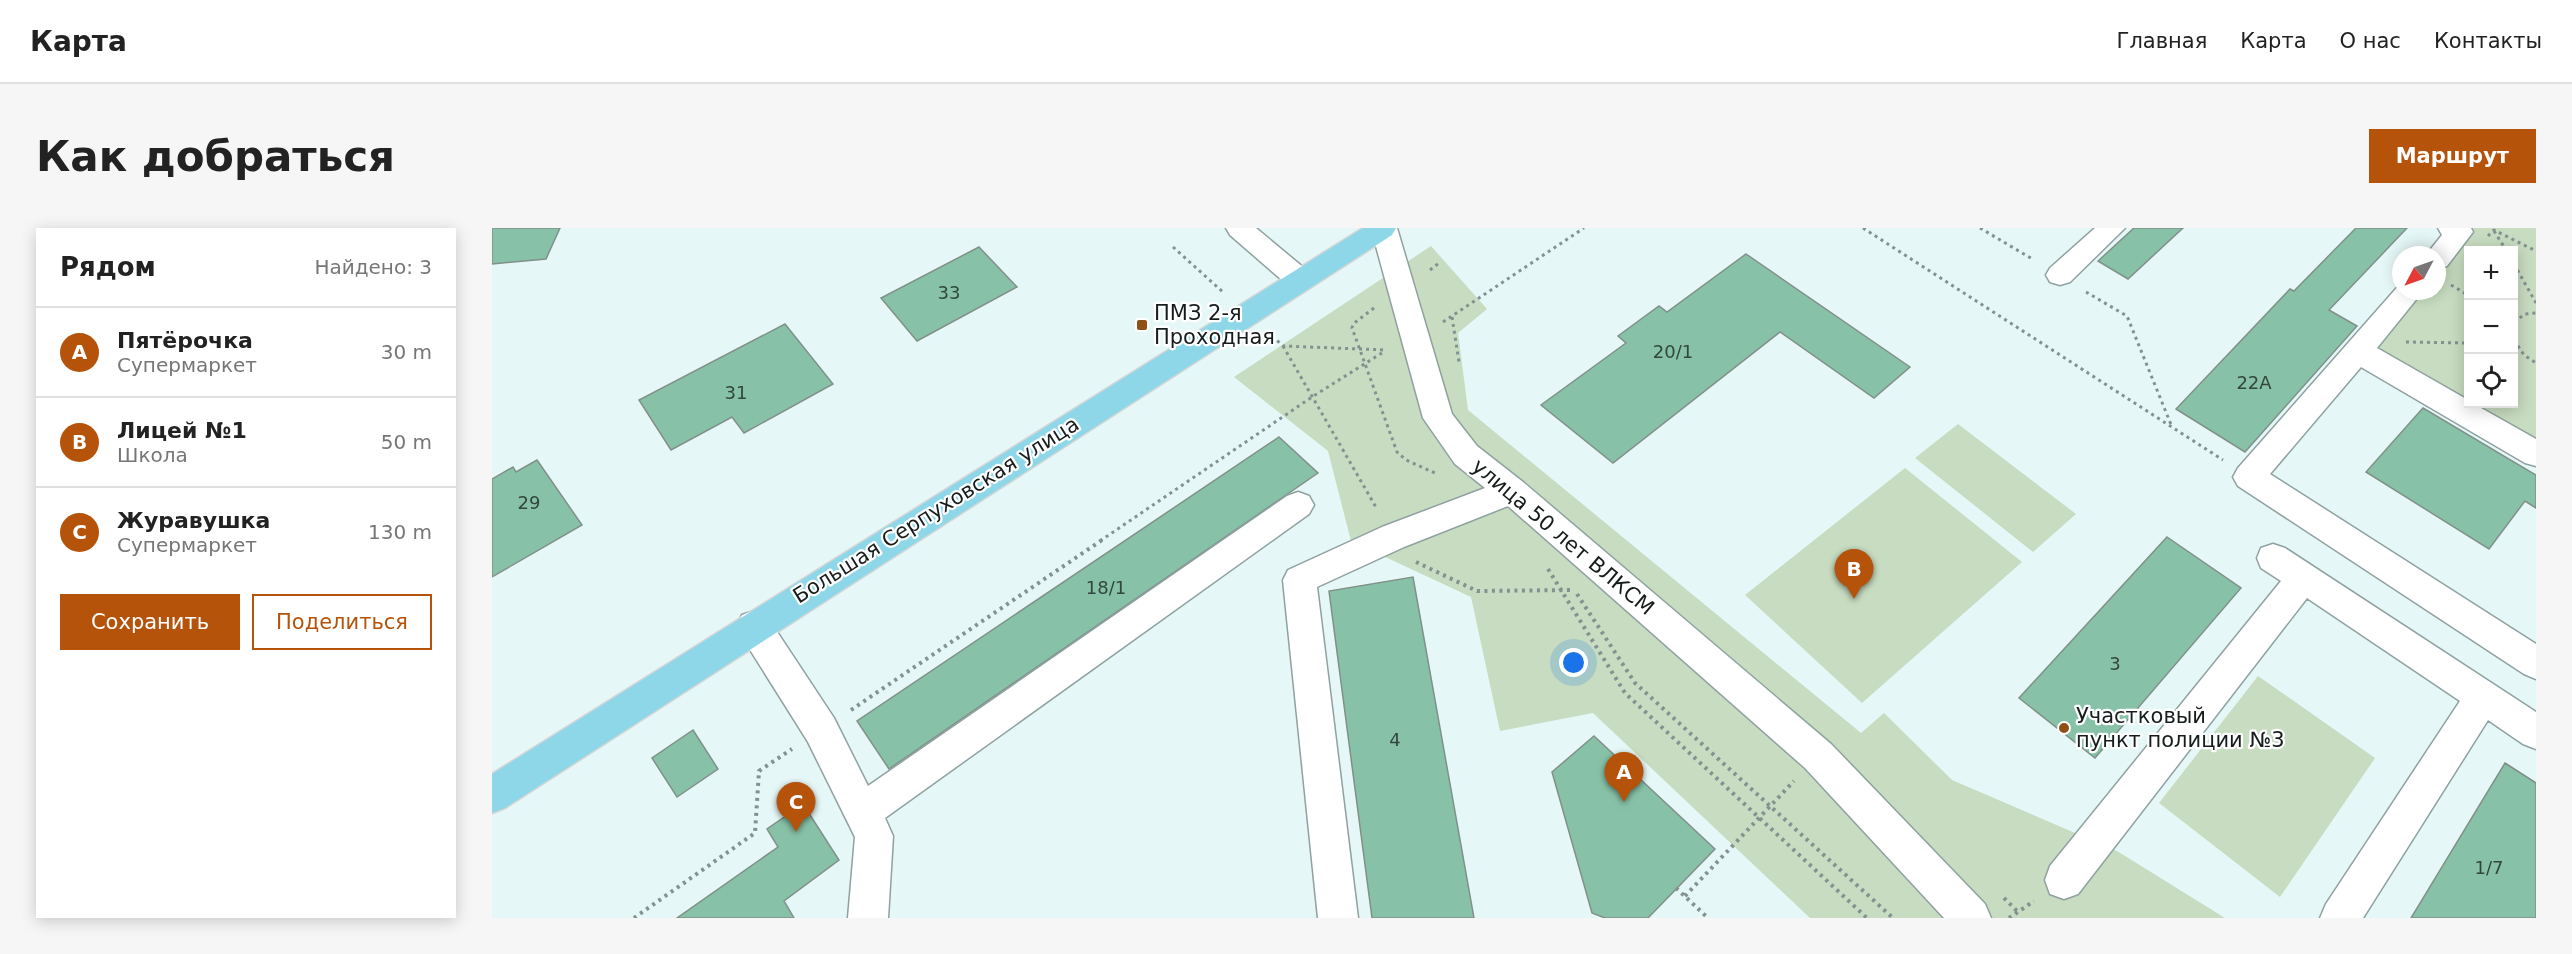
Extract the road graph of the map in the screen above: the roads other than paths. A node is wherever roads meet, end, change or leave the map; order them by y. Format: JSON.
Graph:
{"nodes":[{"id":1,"x":1239,"y":228,"type":"edge"},
{"id":2,"x":1383,"y":228,"type":"edge"},
{"id":3,"x":2112,"y":228,"type":"edge"},
{"id":4,"x":2464,"y":233,"type":"edge"},
{"id":5,"x":2446,"y":272,"type":"edge"},
{"id":6,"x":2060,"y":275,"type":"road end"},
{"id":7,"x":1300,"y":280,"type":"junction"},
{"id":8,"x":2401,"y":300,"type":"edge"},
{"id":9,"x":2362,"y":346,"type":"junction"},
{"id":10,"x":2536,"y":453,"type":"edge"},
{"id":11,"x":1512,"y":491,"type":"junction"},
{"id":12,"x":1298,"y":505,"type":"dead end"},
{"id":13,"x":2272,"y":558,"type":"dead end"},
{"id":14,"x":2302,"y":578,"type":"junction"},
{"id":15,"x":754,"y":626,"type":"junction"},
{"id":16,"x":2536,"y":663,"type":"edge"},
{"id":17,"x":2483,"y":697,"type":"junction"},
{"id":18,"x":2536,"y":732,"type":"edge"},
{"id":19,"x":492,"y":795,"type":"edge"},
{"id":20,"x":862,"y":812,"type":"junction"},
{"id":21,"x":2064,"y":880,"type":"dead end"},
{"id":22,"x":868,"y":918,"type":"edge"},
{"id":23,"x":1338,"y":918,"type":"edge"},
{"id":24,"x":1971,"y":918,"type":"edge"},
{"id":25,"x":2340,"y":918,"type":"edge"}],
"edges":[{"from":1,"to":7,"type":"street"},
{"from":2,"to":7,"type":"main road","name":"Большая Серпуховская улица"},
{"from":2,"to":11,"type":"street","name":"улица 50 лет ВЛКСМ"},
{"from":3,"to":6,"type":"street"},
{"from":4,"to":5,"type":"street"},
{"from":7,"to":15,"type":"main road","name":"Большая Серпуховская улица"},
{"from":8,"to":9,"type":"street"},
{"from":9,"to":10,"type":"street"},
{"from":9,"to":16,"type":"street"},
{"from":11,"to":23,"type":"street"},
{"from":11,"to":24,"type":"street","name":"улица 50 лет ВЛКСМ"},
{"from":12,"to":20,"type":"street"},
{"from":13,"to":14,"type":"street"},
{"from":14,"to":17,"type":"street"},
{"from":14,"to":21,"type":"street"},
{"from":15,"to":19,"type":"main road","name":"Большая Серпуховская улица"},
{"from":15,"to":20,"type":"street"},
{"from":17,"to":18,"type":"street"},
{"from":17,"to":25,"type":"street"},
{"from":20,"to":22,"type":"street"}]}
